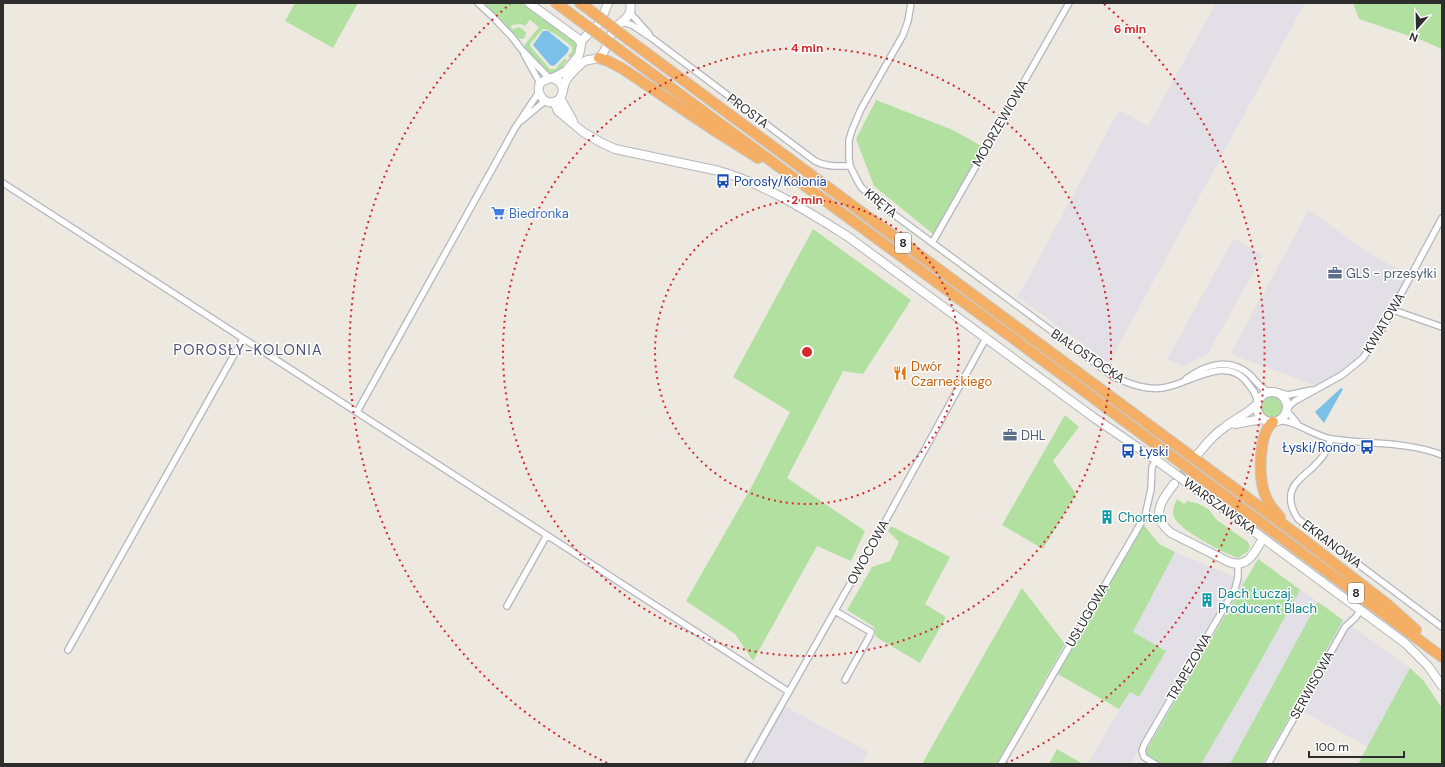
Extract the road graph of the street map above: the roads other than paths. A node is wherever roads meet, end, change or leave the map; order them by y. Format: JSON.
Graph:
{"nodes":[{"id":1,"x":478,"y":3,"type":"edge"},
{"id":2,"x":529,"y":3,"type":"edge"},
{"id":3,"x":911,"y":3,"type":"edge"},
{"id":4,"x":1069,"y":3,"type":"edge"},
{"id":5,"x":557,"y":4,"type":"edge"},
{"id":6,"x":605,"y":4,"type":"edge"},
{"id":7,"x":583,"y":6,"type":"edge"},
{"id":8,"x":630,"y":7,"type":"edge"},
{"id":9,"x":622,"y":22,"type":"junction"},
{"id":10,"x":653,"y":39,"type":"junction"},
{"id":11,"x":581,"y":47,"type":"junction"},
{"id":12,"x":522,"y":50,"type":"junction"},
{"id":13,"x":594,"y":59,"type":"junction"},
{"id":14,"x":551,"y":78,"type":"junction"},
{"id":15,"x":540,"y":83,"type":"junction"},
{"id":16,"x":563,"y":89,"type":"junction"},
{"id":17,"x":538,"y":92,"type":"junction"},
{"id":18,"x":557,"y":100,"type":"junction"},
{"id":19,"x":545,"y":101,"type":"junction"},
{"id":20,"x":518,"y":124,"type":"junction"},
{"id":21,"x":850,"y":166,"type":"junction"},
{"id":22,"x":799,"y":181,"type":"junction"},
{"id":23,"x":3,"y":183,"type":"edge"},
{"id":24,"x":1442,"y":218,"type":"edge"},
{"id":25,"x":932,"y":243,"type":"junction"},
{"id":26,"x":1004,"y":297,"type":"joint"},
{"id":27,"x":1393,"y":310,"type":"junction"},
{"id":28,"x":1442,"y":327,"type":"edge"},
{"id":29,"x":986,"y":338,"type":"junction"},
{"id":30,"x":243,"y":339,"type":"junction"},
{"id":31,"x":1181,"y":383,"type":"junction"},
{"id":32,"x":1318,"y":389,"type":"junction"},
{"id":33,"x":1273,"y":392,"type":"junction"},
{"id":34,"x":1257,"y":403,"type":"junction"},
{"id":35,"x":1287,"y":409,"type":"junction"},
{"id":36,"x":357,"y":412,"type":"junction"},
{"id":37,"x":1262,"y":419,"type":"junction"},
{"id":38,"x":1275,"y":422,"type":"junction"},
{"id":39,"x":1226,"y":426,"type":"junction"},
{"id":40,"x":1302,"y":427,"type":"junction"},
{"id":41,"x":1332,"y":439,"type":"junction"},
{"id":42,"x":1198,"y":454,"type":"tunnel mouth"},
{"id":43,"x":1442,"y":455,"type":"edge"},
{"id":44,"x":1156,"y":460,"type":"junction"},
{"id":45,"x":1174,"y":484,"type":"tunnel mouth"},
{"id":46,"x":547,"y":535,"type":"junction"},
{"id":47,"x":1298,"y":536,"type":"junction"},
{"id":48,"x":1264,"y":538,"type":"junction"},
{"id":49,"x":1238,"y":564,"type":"junction"},
{"id":50,"x":507,"y":606,"type":"dead end"},
{"id":51,"x":835,"y":610,"type":"junction"},
{"id":52,"x":1360,"y":610,"type":"junction"},
{"id":53,"x":1442,"y":627,"type":"edge"},
{"id":54,"x":68,"y":650,"type":"dead end"},
{"id":55,"x":1442,"y":656,"type":"edge"},
{"id":56,"x":845,"y":680,"type":"dead end"},
{"id":57,"x":1442,"y":686,"type":"edge"},
{"id":58,"x":789,"y":692,"type":"junction"},
{"id":59,"x":748,"y":764,"type":"edge"},
{"id":60,"x":1001,"y":764,"type":"edge"},
{"id":61,"x":1155,"y":764,"type":"edge"},
{"id":62,"x":1268,"y":764,"type":"edge"}],
"edges":[{"from":1,"to":12,"type":"street"},
{"from":2,"to":11,"type":"street"},
{"from":3,"to":21,"type":"street","name":"KRĘTA"},
{"from":4,"to":25,"type":"street","name":"MODRZEWIOWA"},
{"from":5,"to":22,"type":"highway","number":"8","bridge":true},
{"from":6,"to":11,"type":"street"},
{"from":7,"to":47,"type":"highway","number":"8","bridge":true},
{"from":8,"to":9,"type":"street"},
{"from":8,"to":10,"type":"street","name":"PROSTA"},
{"from":9,"to":10,"type":"street","name":"PROSTA"},
{"from":9,"to":13,"type":"street"},
{"from":10,"to":21,"type":"street","name":"PROSTA"},
{"from":11,"to":13,"type":"street"},
{"from":11,"to":14,"type":"street"},
{"from":12,"to":14,"type":"street"},
{"from":12,"to":15,"type":"street"},
{"from":13,"to":16,"type":"street"},
{"from":13,"to":22,"type":"highway"},
{"from":14,"to":15,"type":"street"},
{"from":14,"to":16,"type":"street"},
{"from":15,"to":17,"type":"street"},
{"from":16,"to":18,"type":"street"},
{"from":17,"to":19,"type":"street"},
{"from":17,"to":20,"type":"street"},
{"from":18,"to":19,"type":"street"},
{"from":18,"to":29,"type":"street","name":"WARSZAWSKA"},
{"from":19,"to":20,"type":"street"},
{"from":20,"to":36,"type":"street"},
{"from":21,"to":25,"type":"street","name":"KRĘTA"},
{"from":22,"to":55,"type":"highway","number":"8"},
{"from":23,"to":30,"type":"street"},
{"from":24,"to":27,"type":"street","name":"KWIATOWA"},
{"from":25,"to":26,"type":"street","name":"KRĘTA"},
{"from":26,"to":31,"type":"street","name":"BIAŁOSTOCKA"},
{"from":27,"to":28,"type":"street"},
{"from":27,"to":32,"type":"street","name":"KWIATOWA"},
{"from":29,"to":44,"type":"street","name":"WARSZAWSKA"},
{"from":29,"to":51,"type":"street","name":"OWOCOWA"},
{"from":30,"to":36,"type":"street"},
{"from":30,"to":54,"type":"street"},
{"from":31,"to":33,"type":"street","name":"BIAŁOSTOCKA"},
{"from":31,"to":34,"type":"street","name":"BIAŁOSTOCKA"},
{"from":32,"to":33,"type":"street","name":"KWIATOWA"},
{"from":32,"to":35,"type":"street","name":"KWIATOWA"},
{"from":33,"to":34,"type":"street"},
{"from":33,"to":35,"type":"street"},
{"from":34,"to":37,"type":"street"},
{"from":34,"to":39,"type":"street"},
{"from":35,"to":38,"type":"street"},
{"from":35,"to":40,"type":"street"},
{"from":36,"to":46,"type":"street"},
{"from":37,"to":38,"type":"street"},
{"from":37,"to":39,"type":"street"},
{"from":38,"to":40,"type":"street"},
{"from":38,"to":47,"type":"highway"},
{"from":39,"to":42,"type":"street"},
{"from":40,"to":41,"type":"street"},
{"from":41,"to":43,"type":"street"},
{"from":41,"to":53,"type":"street","name":"EKRANOWA"},
{"from":44,"to":48,"type":"street","name":"WARSZAWSKA"},
{"from":44,"to":60,"type":"street","name":"USŁUGOWA"},
{"from":45,"to":49,"type":"street"},
{"from":46,"to":50,"type":"street"},
{"from":46,"to":58,"type":"street"},
{"from":47,"to":55,"type":"highway","number":"8"},
{"from":48,"to":49,"type":"street"},
{"from":48,"to":52,"type":"street","name":"WARSZAWSKA"},
{"from":49,"to":61,"type":"street","name":"TRAPEZOWA"},
{"from":51,"to":56,"type":"street"},
{"from":51,"to":58,"type":"street","name":"OWOCOWA"},
{"from":52,"to":57,"type":"street","name":"WARSZAWSKA"},
{"from":52,"to":62,"type":"street","name":"SERWISOWA"},
{"from":58,"to":59,"type":"street","name":"OWOCOWA"}]}
